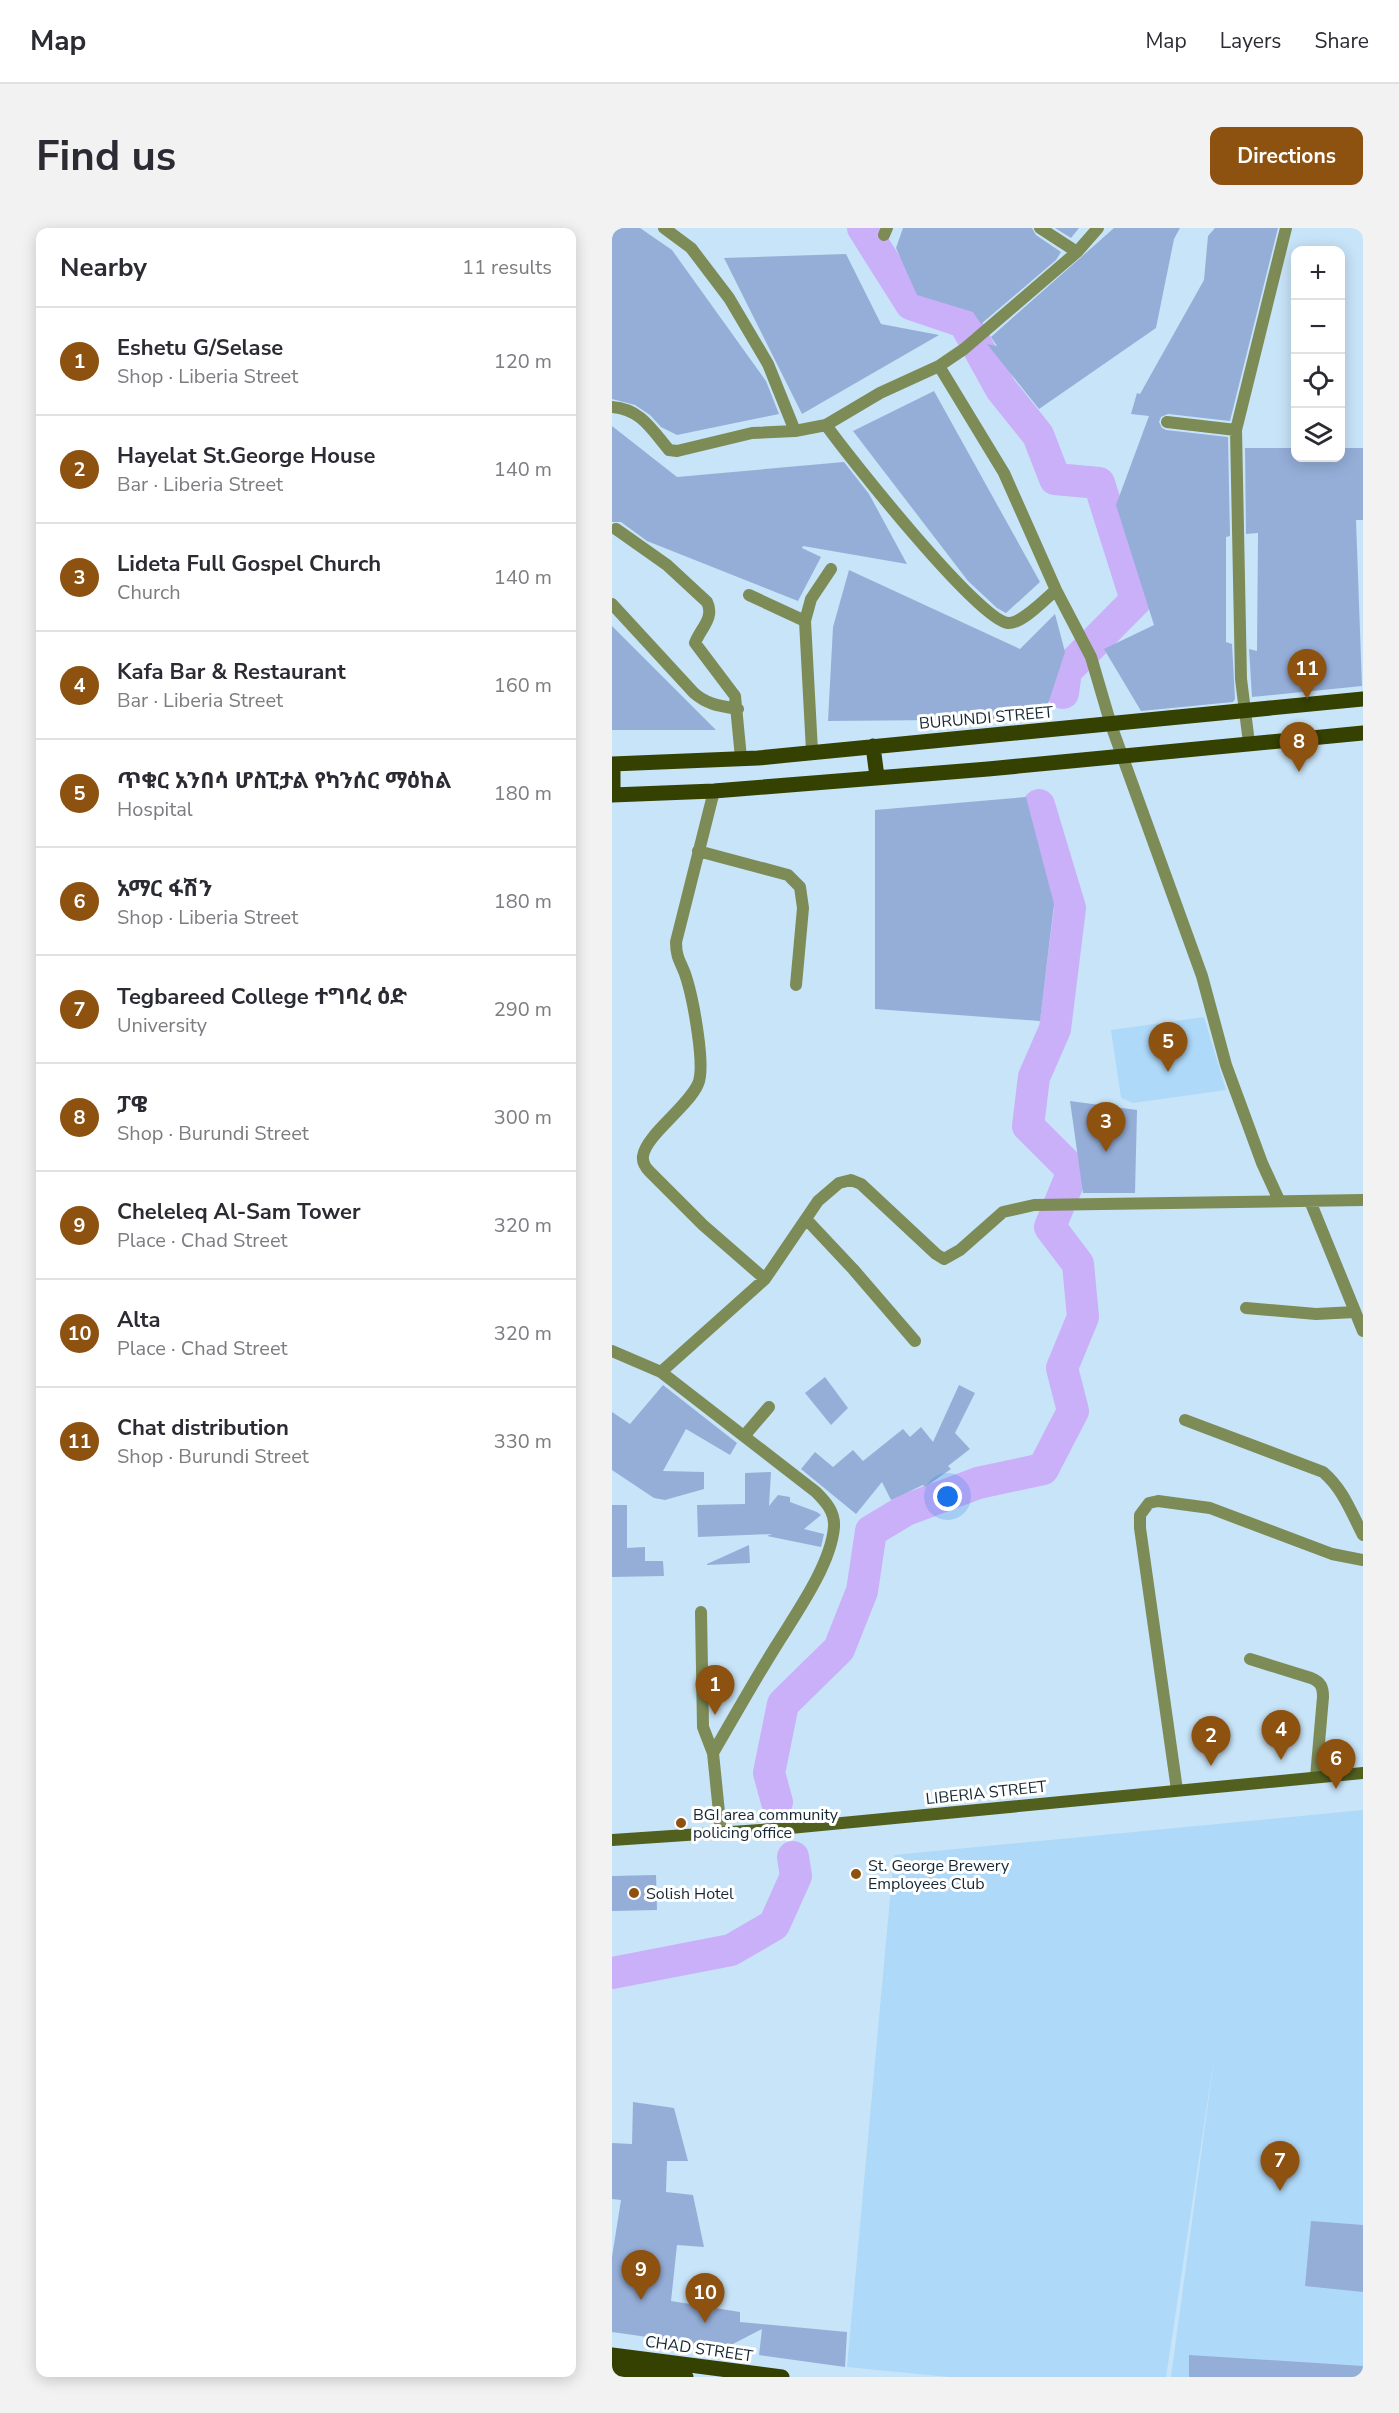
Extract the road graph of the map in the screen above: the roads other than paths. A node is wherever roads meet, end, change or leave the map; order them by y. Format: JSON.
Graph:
{"nodes":[{"id":1,"x":664,"y":228,"type":"edge"},
{"id":2,"x":1040,"y":228,"type":"edge"},
{"id":3,"x":1098,"y":228,"type":"edge"},
{"id":4,"x":1286,"y":228,"type":"edge"},
{"id":5,"x":1077,"y":252,"type":"junction"},
{"id":6,"x":939,"y":366,"type":"junction"},
{"id":7,"x":612,"y":407,"type":"edge"},
{"id":8,"x":1167,"y":422,"type":"dead end"},
{"id":9,"x":826,"y":425,"type":"junction"},
{"id":10,"x":1236,"y":430,"type":"junction"},
{"id":11,"x":795,"y":431,"type":"junction"},
{"id":12,"x":616,"y":529,"type":"dead end"},
{"id":13,"x":831,"y":569,"type":"dead end"},
{"id":14,"x":1056,"y":590,"type":"junction"},
{"id":15,"x":749,"y":595,"type":"dead end"},
{"id":16,"x":612,"y":604,"type":"edge"},
{"id":17,"x":805,"y":621,"type":"junction"},
{"id":18,"x":1363,"y":699,"type":"edge"},
{"id":19,"x":738,"y":709,"type":"junction"},
{"id":20,"x":1245,"y":710,"type":"junction"},
{"id":21,"x":1111,"y":725,"type":"junction"},
{"id":22,"x":1363,"y":733,"type":"edge"},
{"id":23,"x":1249,"y":744,"type":"junction"},
{"id":24,"x":873,"y":746,"type":"junction"},
{"id":25,"x":812,"y":751,"type":"junction"},
{"id":26,"x":1123,"y":754,"type":"junction"},
{"id":27,"x":741,"y":758,"type":"junction"},
{"id":28,"x":613,"y":764,"type":"edge"},
{"id":29,"x":878,"y":777,"type":"junction"},
{"id":30,"x":714,"y":790,"type":"junction"},
{"id":31,"x":612,"y":795,"type":"edge"},
{"id":32,"x":698,"y":851,"type":"junction"},
{"id":33,"x":796,"y":985,"type":"dead end"},
{"id":34,"x":1279,"y":1200,"type":"junction"},
{"id":35,"x":1363,"y":1200,"type":"edge"},
{"id":36,"x":1310,"y":1201,"type":"junction"},
{"id":37,"x":806,"y":1219,"type":"junction"},
{"id":38,"x":765,"y":1279,"type":"junction"},
{"id":39,"x":1246,"y":1308,"type":"dead end"},
{"id":40,"x":1354,"y":1312,"type":"junction"},
{"id":41,"x":1363,"y":1330,"type":"edge"},
{"id":42,"x":915,"y":1341,"type":"dead end"},
{"id":43,"x":612,"y":1351,"type":"edge"},
{"id":44,"x":661,"y":1372,"type":"junction"},
{"id":45,"x":769,"y":1407,"type":"dead end"},
{"id":46,"x":1185,"y":1420,"type":"dead end"},
{"id":47,"x":745,"y":1435,"type":"junction"},
{"id":48,"x":1363,"y":1536,"type":"edge"},
{"id":49,"x":1363,"y":1560,"type":"edge"},
{"id":50,"x":701,"y":1612,"type":"dead end"},
{"id":51,"x":1250,"y":1659,"type":"dead end"},
{"id":52,"x":713,"y":1753,"type":"junction"},
{"id":53,"x":1363,"y":1773,"type":"edge"},
{"id":54,"x":1316,"y":1777,"type":"junction"},
{"id":55,"x":1177,"y":1790,"type":"junction"},
{"id":56,"x":721,"y":1832,"type":"junction"},
{"id":57,"x":612,"y":1840,"type":"edge"},
{"id":58,"x":612,"y":2355,"type":"edge"},
{"id":59,"x":612,"y":2368,"type":"edge"},
{"id":60,"x":686,"y":2377,"type":"edge"},
{"id":61,"x":782,"y":2377,"type":"edge"}],
"edges":[{"from":1,"to":11,"type":"street"},
{"from":2,"to":5,"type":"street"},
{"from":3,"to":5,"type":"street"},
{"from":4,"to":10,"type":"street"},
{"from":5,"to":6,"type":"street"},
{"from":6,"to":9,"type":"street"},
{"from":6,"to":14,"type":"street"},
{"from":7,"to":11,"type":"street"},
{"from":8,"to":10,"type":"street"},
{"from":9,"to":11,"type":"street"},
{"from":9,"to":14,"type":"street"},
{"from":10,"to":20,"type":"street"},
{"from":12,"to":19,"type":"street"},
{"from":13,"to":17,"type":"street"},
{"from":14,"to":21,"type":"street"},
{"from":15,"to":17,"type":"street"},
{"from":16,"to":19,"type":"street"},
{"from":17,"to":25,"type":"street"},
{"from":18,"to":20,"type":"main road","name":"BURUNDI STREET"},
{"from":19,"to":27,"type":"street"},
{"from":20,"to":21,"type":"main road","name":"BURUNDI STREET"},
{"from":20,"to":23,"type":"street"},
{"from":21,"to":24,"type":"main road","name":"BURUNDI STREET"},
{"from":21,"to":26,"type":"street"},
{"from":22,"to":23,"type":"main road"},
{"from":23,"to":26,"type":"main road"},
{"from":24,"to":25,"type":"main road","name":"BURUNDI STREET"},
{"from":24,"to":29,"type":"main road"},
{"from":25,"to":27,"type":"main road","name":"BURUNDI STREET"},
{"from":26,"to":29,"type":"main road"},
{"from":26,"to":34,"type":"street"},
{"from":27,"to":28,"type":"main road","name":"BURUNDI STREET"},
{"from":28,"to":31,"type":"main road"},
{"from":29,"to":30,"type":"main road"},
{"from":30,"to":31,"type":"main road"},
{"from":30,"to":32,"type":"street"},
{"from":32,"to":33,"type":"street"},
{"from":32,"to":38,"type":"street"},
{"from":34,"to":36,"type":"street"},
{"from":34,"to":37,"type":"street"},
{"from":35,"to":36,"type":"street"},
{"from":36,"to":40,"type":"street"},
{"from":37,"to":38,"type":"street"},
{"from":37,"to":42,"type":"street"},
{"from":38,"to":44,"type":"street"},
{"from":39,"to":40,"type":"street"},
{"from":40,"to":41,"type":"street"},
{"from":43,"to":44,"type":"street"},
{"from":44,"to":47,"type":"street"},
{"from":45,"to":47,"type":"street"},
{"from":46,"to":48,"type":"street"},
{"from":47,"to":52,"type":"street"},
{"from":49,"to":55,"type":"street"},
{"from":50,"to":52,"type":"street"},
{"from":51,"to":54,"type":"street"},
{"from":52,"to":56,"type":"street"},
{"from":53,"to":54,"type":"street","name":"LIBERIA STREET"},
{"from":54,"to":55,"type":"street","name":"LIBERIA STREET"},
{"from":55,"to":56,"type":"street","name":"LIBERIA STREET"},
{"from":56,"to":57,"type":"street","name":"LIBERIA STREET"},
{"from":58,"to":61,"type":"main road","name":"CHAD STREET"},
{"from":59,"to":60,"type":"main road","name":"CHAD STREET"}]}
